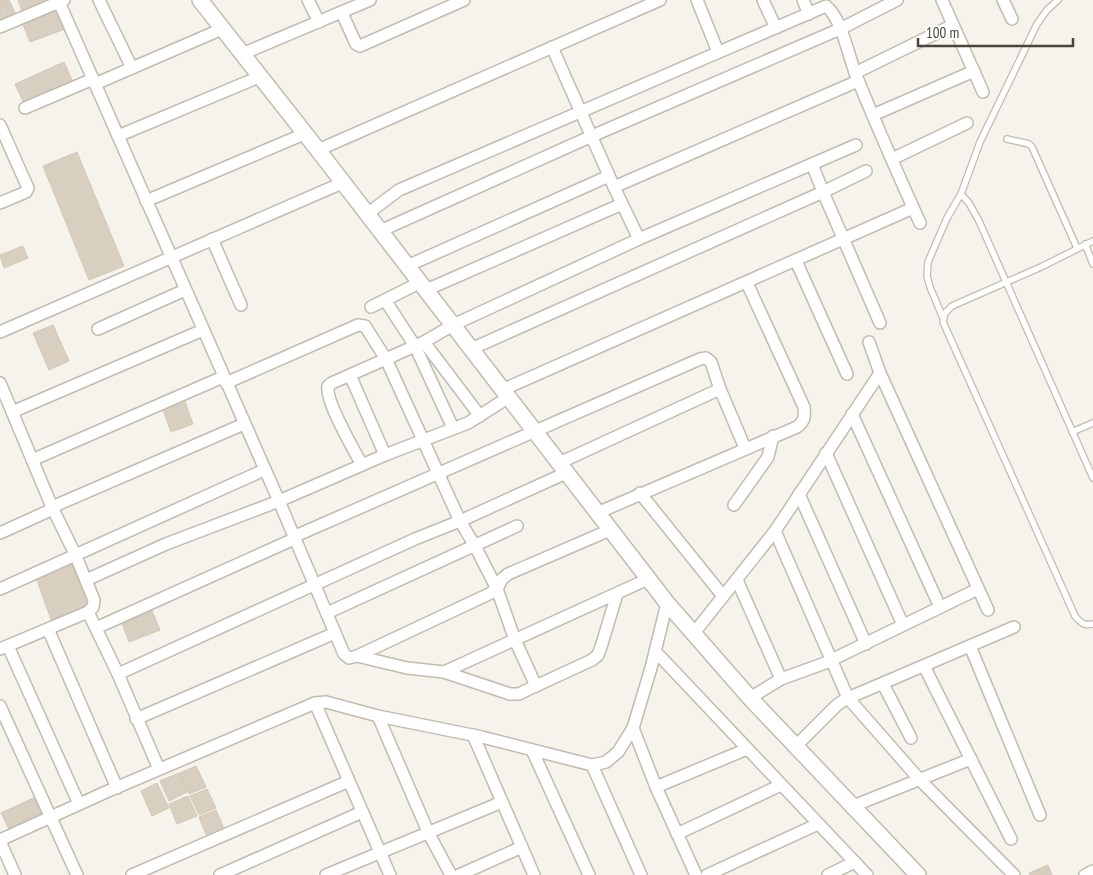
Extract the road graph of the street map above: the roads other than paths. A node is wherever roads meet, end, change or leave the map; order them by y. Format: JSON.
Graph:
{"nodes":[{"id":1,"x":99,"y":0,"type":"edge"},
{"id":2,"x":200,"y":0,"type":"edge"},
{"id":3,"x":308,"y":0,"type":"edge"},
{"id":4,"x":370,"y":0,"type":"edge"},
{"id":5,"x":464,"y":0,"type":"edge"},
{"id":6,"x":660,"y":0,"type":"edge"},
{"id":7,"x":697,"y":0,"type":"edge"},
{"id":8,"x":763,"y":0,"type":"edge"},
{"id":9,"x":803,"y":0,"type":"edge"},
{"id":10,"x":897,"y":0,"type":"edge"},
{"id":11,"x":942,"y":0,"type":"edge"},
{"id":12,"x":1003,"y":0,"type":"edge"},
{"id":13,"x":1058,"y":0,"type":"edge"},
{"id":14,"x":61,"y":1,"type":"edge"},
{"id":15,"x":342,"y":13,"type":"junction"},
{"id":16,"x":809,"y":14,"type":"junction"},
{"id":17,"x":1012,"y":19,"type":"dead end"},
{"id":18,"x":319,"y":22,"type":"junction"},
{"id":19,"x":953,"y":25,"type":"junction"},
{"id":20,"x":0,"y":27,"type":"edge"},
{"id":21,"x":776,"y":28,"type":"junction"},
{"id":22,"x":222,"y":29,"type":"junction"},
{"id":23,"x":840,"y":29,"type":"junction"},
{"id":24,"x":552,"y":47,"type":"junction"},
{"id":25,"x":718,"y":52,"type":"junction"},
{"id":26,"x":242,"y":54,"type":"junction"},
{"id":27,"x":132,"y":68,"type":"junction"},
{"id":28,"x":974,"y":71,"type":"junction"},
{"id":29,"x":259,"y":77,"type":"junction"},
{"id":30,"x":857,"y":77,"type":"junction"},
{"id":31,"x":94,"y":82,"type":"junction"},
{"id":32,"x":983,"y":92,"type":"dead end"},
{"id":33,"x":25,"y":108,"type":"dead end"},
{"id":34,"x":580,"y":112,"type":"junction"},
{"id":35,"x":873,"y":115,"type":"junction"},
{"id":36,"x":967,"y":123,"type":"dead end"},
{"id":37,"x":0,"y":125,"type":"edge"},
{"id":38,"x":304,"y":134,"type":"junction"},
{"id":39,"x":118,"y":136,"type":"junction"},
{"id":40,"x":592,"y":136,"type":"junction"},
{"id":41,"x":1007,"y":139,"type":"dead end"},
{"id":42,"x":4,"y":145,"type":"edge"},
{"id":43,"x":856,"y":145,"type":"dead end"},
{"id":44,"x":318,"y":150,"type":"junction"},
{"id":45,"x":892,"y":158,"type":"junction"},
{"id":46,"x":812,"y":164,"type":"junction"},
{"id":47,"x":866,"y":171,"type":"dead end"},
{"id":48,"x":609,"y":176,"type":"junction"},
{"id":49,"x":342,"y":183,"type":"junction"},
{"id":50,"x":614,"y":187,"type":"junction"},
{"id":51,"x":823,"y":192,"type":"junction"},
{"id":52,"x":960,"y":194,"type":"junction"},
{"id":53,"x":146,"y":201,"type":"junction"},
{"id":54,"x":0,"y":203,"type":"edge"},
{"id":55,"x":622,"y":204,"type":"junction"},
{"id":56,"x":913,"y":208,"type":"junction"},
{"id":57,"x":367,"y":214,"type":"junction"},
{"id":58,"x":920,"y":223,"type":"dead end"},
{"id":59,"x":380,"y":231,"type":"junction"},
{"id":60,"x":639,"y":239,"type":"junction"},
{"id":61,"x":212,"y":240,"type":"junction"},
{"id":62,"x":843,"y":240,"type":"junction"},
{"id":63,"x":1093,"y":241,"type":"edge"},
{"id":64,"x":1085,"y":244,"type":"junction"},
{"id":65,"x":1077,"y":248,"type":"junction"},
{"id":66,"x":171,"y":258,"type":"junction"},
{"id":67,"x":796,"y":261,"type":"junction"},
{"id":68,"x":1093,"y":264,"type":"edge"},
{"id":69,"x":407,"y":266,"type":"junction"},
{"id":70,"x":1006,"y":281,"type":"junction"},
{"id":71,"x":747,"y":283,"type":"junction"},
{"id":72,"x":423,"y":286,"type":"junction"},
{"id":73,"x":185,"y":290,"type":"junction"},
{"id":74,"x":385,"y":300,"type":"junction"},
{"id":75,"x":241,"y":305,"type":"dead end"},
{"id":76,"x":371,"y":307,"type":"dead end"},
{"id":77,"x":943,"y":318,"type":"junction"},
{"id":78,"x":880,"y":323,"type":"dead end"},
{"id":79,"x":453,"y":325,"type":"junction"},
{"id":80,"x":98,"y":329,"type":"dead end"},
{"id":81,"x":203,"y":330,"type":"junction"},
{"id":82,"x":0,"y":332,"type":"edge"},
{"id":83,"x":869,"y":342,"type":"dead end"},
{"id":84,"x":419,"y":344,"type":"junction"},
{"id":85,"x":471,"y":349,"type":"junction"},
{"id":86,"x":386,"y":358,"type":"junction"},
{"id":87,"x":880,"y":372,"type":"junction"},
{"id":88,"x":847,"y":374,"type":"dead end"},
{"id":89,"x":350,"y":375,"type":"junction"},
{"id":90,"x":225,"y":380,"type":"junction"},
{"id":91,"x":0,"y":383,"type":"edge"},
{"id":92,"x":720,"y":389,"type":"junction"},
{"id":93,"x":506,"y":394,"type":"junction"},
{"id":94,"x":12,"y":412,"type":"junction"},
{"id":95,"x":852,"y":414,"type":"junction"},
{"id":96,"x":480,"y":416,"type":"junction"},
{"id":97,"x":1093,"y":423,"type":"edge"},
{"id":98,"x":244,"y":424,"type":"junction"},
{"id":99,"x":453,"y":428,"type":"junction"},
{"id":100,"x":535,"y":432,"type":"junction"},
{"id":101,"x":1072,"y":432,"type":"junction"},
{"id":102,"x":774,"y":436,"type":"junction"},
{"id":103,"x":424,"y":440,"type":"junction"},
{"id":104,"x":746,"y":448,"type":"junction"},
{"id":105,"x":826,"y":453,"type":"junction"},
{"id":106,"x":385,"y":455,"type":"junction"},
{"id":107,"x":32,"y":460,"type":"junction"},
{"id":108,"x":362,"y":465,"type":"junction"},
{"id":109,"x":563,"y":468,"type":"junction"},
{"id":110,"x":264,"y":470,"type":"junction"},
{"id":111,"x":439,"y":473,"type":"junction"},
{"id":112,"x":1093,"y":478,"type":"edge"},
{"id":113,"x":640,"y":493,"type":"junction"},
{"id":114,"x":799,"y":494,"type":"junction"},
{"id":115,"x":279,"y":501,"type":"junction"},
{"id":116,"x":734,"y":506,"type":"dead end"},
{"id":117,"x":53,"y":508,"type":"junction"},
{"id":118,"x":597,"y":513,"type":"junction"},
{"id":119,"x":460,"y":521,"type":"junction"},
{"id":120,"x":517,"y":526,"type":"dead end"},
{"id":121,"x":610,"y":530,"type":"junction"},
{"id":122,"x":775,"y":531,"type":"junction"},
{"id":123,"x":0,"y":533,"type":"edge"},
{"id":124,"x":294,"y":538,"type":"junction"},
{"id":125,"x":475,"y":546,"type":"junction"},
{"id":126,"x":76,"y":554,"type":"junction"},
{"id":127,"x":86,"y":580,"type":"junction"},
{"id":128,"x":648,"y":580,"type":"junction"},
{"id":129,"x":737,"y":580,"type":"junction"},
{"id":130,"x":315,"y":586,"type":"junction"},
{"id":131,"x":0,"y":589,"type":"edge"},
{"id":132,"x":497,"y":589,"type":"junction"},
{"id":133,"x":978,"y":589,"type":"junction"},
{"id":134,"x":617,"y":594,"type":"junction"},
{"id":135,"x":723,"y":596,"type":"junction"},
{"id":136,"x":667,"y":603,"type":"junction"},
{"id":137,"x":940,"y":607,"type":"junction"},
{"id":138,"x":988,"y":610,"type":"dead end"},
{"id":139,"x":88,"y":612,"type":"junction"},
{"id":140,"x":327,"y":613,"type":"junction"},
{"id":141,"x":1093,"y":624,"type":"edge"},
{"id":142,"x":903,"y":625,"type":"junction"},
{"id":143,"x":1014,"y":627,"type":"dead end"},
{"id":144,"x":96,"y":628,"type":"junction"},
{"id":145,"x":48,"y":629,"type":"junction"},
{"id":146,"x":335,"y":633,"type":"junction"},
{"id":147,"x":694,"y":633,"type":"junction"},
{"id":148,"x":514,"y":640,"type":"junction"},
{"id":149,"x":866,"y":644,"type":"junction"},
{"id":150,"x":970,"y":646,"type":"junction"},
{"id":151,"x":4,"y":648,"type":"edge"},
{"id":152,"x":655,"y":651,"type":"junction"},
{"id":153,"x":357,"y":656,"type":"junction"},
{"id":154,"x":831,"y":660,"type":"junction"},
{"id":155,"x":924,"y":666,"type":"junction"},
{"id":156,"x":444,"y":672,"type":"junction"},
{"id":157,"x":118,"y":674,"type":"junction"},
{"id":158,"x":782,"y":679,"type":"junction"},
{"id":159,"x":883,"y":684,"type":"junction"},
{"id":160,"x":536,"y":686,"type":"junction"},
{"id":161,"x":750,"y":698,"type":"junction"},
{"id":162,"x":848,"y":698,"type":"junction"},
{"id":163,"x":315,"y":703,"type":"junction"},
{"id":164,"x":0,"y":706,"type":"edge"},
{"id":165,"x":378,"y":716,"type":"junction"},
{"id":166,"x":136,"y":719,"type":"junction"},
{"id":167,"x":633,"y":728,"type":"junction"},
{"id":168,"x":473,"y":735,"type":"junction"},
{"id":169,"x":911,"y":738,"type":"dead end"},
{"id":170,"x":796,"y":746,"type":"junction"},
{"id":171,"x":747,"y":749,"type":"junction"},
{"id":172,"x":532,"y":750,"type":"junction"},
{"id":173,"x":971,"y":759,"type":"junction"},
{"id":174,"x":592,"y":765,"type":"junction"},
{"id":175,"x":159,"y":769,"type":"junction"},
{"id":176,"x":920,"y":780,"type":"junction"},
{"id":177,"x":349,"y":781,"type":"junction"},
{"id":178,"x":781,"y":785,"type":"junction"},
{"id":179,"x":656,"y":787,"type":"junction"},
{"id":180,"x":117,"y":788,"type":"junction"},
{"id":181,"x":502,"y":802,"type":"junction"},
{"id":182,"x":79,"y":804,"type":"junction"},
{"id":183,"x":853,"y":806,"type":"junction"},
{"id":184,"x":362,"y":812,"type":"junction"},
{"id":185,"x":1040,"y":815,"type":"dead end"},
{"id":186,"x":52,"y":816,"type":"junction"},
{"id":187,"x":818,"y":824,"type":"junction"},
{"id":188,"x":429,"y":834,"type":"junction"},
{"id":189,"x":677,"y":834,"type":"junction"},
{"id":190,"x":1011,"y":839,"type":"dead end"},
{"id":191,"x":0,"y":840,"type":"edge"},
{"id":192,"x":522,"y":847,"type":"junction"},
{"id":193,"x":380,"y":852,"type":"junction"},
{"id":194,"x":855,"y":862,"type":"junction"},
{"id":195,"x":1093,"y":871,"type":"edge"},
{"id":196,"x":15,"y":875,"type":"edge"},
{"id":197,"x":77,"y":875,"type":"edge"},
{"id":198,"x":132,"y":875,"type":"edge"},
{"id":199,"x":220,"y":875,"type":"edge"},
{"id":200,"x":326,"y":875,"type":"edge"},
{"id":201,"x":390,"y":875,"type":"edge"},
{"id":202,"x":451,"y":875,"type":"edge"},
{"id":203,"x":459,"y":875,"type":"edge"},
{"id":204,"x":534,"y":875,"type":"edge"},
{"id":205,"x":589,"y":875,"type":"edge"},
{"id":206,"x":641,"y":875,"type":"edge"},
{"id":207,"x":696,"y":875,"type":"edge"},
{"id":208,"x":706,"y":875,"type":"edge"},
{"id":209,"x":828,"y":875,"type":"edge"},
{"id":210,"x":867,"y":875,"type":"edge"},
{"id":211,"x":918,"y":875,"type":"edge"},
{"id":212,"x":1014,"y":875,"type":"edge"},
{"id":213,"x":1085,"y":875,"type":"edge"}],
"edges":[{"from":1,"to":27,"type":"street"},
{"from":2,"to":22,"type":"street"},
{"from":3,"to":18,"type":"street"},
{"from":4,"to":15,"type":"street"},
{"from":5,"to":15,"type":"street"},
{"from":6,"to":24,"type":"street"},
{"from":7,"to":25,"type":"street"},
{"from":8,"to":21,"type":"street"},
{"from":9,"to":16,"type":"street"},
{"from":10,"to":23,"type":"street"},
{"from":11,"to":19,"type":"street"},
{"from":12,"to":17,"type":"street"},
{"from":13,"to":52,"type":"lane"},
{"from":14,"to":20,"type":"street"},
{"from":14,"to":31,"type":"street"},
{"from":15,"to":18,"type":"street"},
{"from":16,"to":21,"type":"street"},
{"from":16,"to":23,"type":"street"},
{"from":18,"to":26,"type":"street"},
{"from":19,"to":28,"type":"street"},
{"from":19,"to":30,"type":"street"},
{"from":21,"to":25,"type":"street"},
{"from":22,"to":26,"type":"street"},
{"from":22,"to":27,"type":"street"},
{"from":23,"to":30,"type":"street"},
{"from":23,"to":40,"type":"street"},
{"from":24,"to":34,"type":"street"},
{"from":24,"to":44,"type":"street"},
{"from":25,"to":34,"type":"street"},
{"from":26,"to":29,"type":"street"},
{"from":27,"to":31,"type":"street"},
{"from":28,"to":32,"type":"street"},
{"from":28,"to":35,"type":"street"},
{"from":29,"to":38,"type":"street"},
{"from":29,"to":39,"type":"street"},
{"from":30,"to":35,"type":"street"},
{"from":30,"to":50,"type":"street"},
{"from":31,"to":33,"type":"street"},
{"from":31,"to":39,"type":"street"},
{"from":34,"to":40,"type":"street"},
{"from":34,"to":57,"type":"street"},
{"from":35,"to":45,"type":"street"},
{"from":36,"to":45,"type":"street"},
{"from":37,"to":42,"type":"street"},
{"from":38,"to":44,"type":"street"},
{"from":38,"to":53,"type":"street"},
{"from":39,"to":53,"type":"street"},
{"from":40,"to":48,"type":"street"},
{"from":40,"to":59,"type":"street"},
{"from":41,"to":65,"type":"lane"},
{"from":42,"to":54,"type":"street"},
{"from":43,"to":46,"type":"street"},
{"from":44,"to":49,"type":"street"},
{"from":45,"to":56,"type":"street"},
{"from":46,"to":51,"type":"street"},
{"from":46,"to":60,"type":"street"},
{"from":47,"to":51,"type":"street"},
{"from":48,"to":50,"type":"street"},
{"from":48,"to":69,"type":"street"},
{"from":49,"to":57,"type":"street"},
{"from":49,"to":61,"type":"street"},
{"from":50,"to":55,"type":"street"},
{"from":51,"to":62,"type":"street"},
{"from":51,"to":85,"type":"street"},
{"from":52,"to":70,"type":"lane"},
{"from":52,"to":77,"type":"lane"},
{"from":53,"to":66,"type":"street"},
{"from":55,"to":60,"type":"street"},
{"from":55,"to":72,"type":"street"},
{"from":56,"to":58,"type":"street"},
{"from":56,"to":62,"type":"street"},
{"from":57,"to":59,"type":"street"},
{"from":59,"to":69,"type":"street"},
{"from":60,"to":79,"type":"street"},
{"from":61,"to":66,"type":"street"},
{"from":61,"to":75,"type":"street"},
{"from":62,"to":67,"type":"street"},
{"from":62,"to":78,"type":"street"},
{"from":63,"to":64,"type":"lane"},
{"from":64,"to":65,"type":"lane"},
{"from":64,"to":68,"type":"lane"},
{"from":65,"to":70,"type":"lane"},
{"from":66,"to":73,"type":"street"},
{"from":66,"to":82,"type":"street"},
{"from":67,"to":71,"type":"street"},
{"from":67,"to":88,"type":"street"},
{"from":69,"to":72,"type":"street"},
{"from":70,"to":77,"type":"lane"},
{"from":70,"to":101,"type":"lane"},
{"from":71,"to":93,"type":"street"},
{"from":71,"to":102,"type":"street"},
{"from":72,"to":74,"type":"street"},
{"from":72,"to":79,"type":"street"},
{"from":73,"to":80,"type":"street"},
{"from":73,"to":81,"type":"street"},
{"from":74,"to":76,"type":"street"},
{"from":74,"to":84,"type":"street"},
{"from":77,"to":141,"type":"lane"},
{"from":79,"to":84,"type":"street"},
{"from":79,"to":85,"type":"street"},
{"from":81,"to":90,"type":"street"},
{"from":81,"to":94,"type":"street"},
{"from":83,"to":87,"type":"street"},
{"from":84,"to":86,"type":"street"},
{"from":84,"to":96,"type":"street"},
{"from":84,"to":99,"type":"street"},
{"from":85,"to":93,"type":"street"},
{"from":86,"to":89,"type":"street"},
{"from":86,"to":90,"type":"street"},
{"from":86,"to":103,"type":"street"},
{"from":87,"to":95,"type":"street"},
{"from":87,"to":133,"type":"street"},
{"from":89,"to":106,"type":"street"},
{"from":89,"to":108,"type":"street"},
{"from":90,"to":98,"type":"street"},
{"from":90,"to":107,"type":"street"},
{"from":91,"to":94,"type":"street"},
{"from":92,"to":100,"type":"street"},
{"from":92,"to":104,"type":"street"},
{"from":92,"to":109,"type":"street"},
{"from":93,"to":96,"type":"street"},
{"from":93,"to":100,"type":"street"},
{"from":94,"to":107,"type":"street"},
{"from":95,"to":105,"type":"street"},
{"from":95,"to":137,"type":"street"},
{"from":96,"to":99,"type":"street"},
{"from":97,"to":101,"type":"lane"},
{"from":98,"to":110,"type":"street"},
{"from":98,"to":117,"type":"street"},
{"from":99,"to":103,"type":"street"},
{"from":100,"to":109,"type":"street"},
{"from":100,"to":111,"type":"street"},
{"from":101,"to":112,"type":"lane"},
{"from":102,"to":104,"type":"street"},
{"from":102,"to":116,"type":"street"},
{"from":103,"to":106,"type":"street"},
{"from":103,"to":111,"type":"street"},
{"from":104,"to":113,"type":"street"},
{"from":105,"to":114,"type":"street"},
{"from":105,"to":142,"type":"street"},
{"from":106,"to":108,"type":"street"},
{"from":107,"to":117,"type":"street"},
{"from":108,"to":115,"type":"street"},
{"from":109,"to":118,"type":"street"},
{"from":109,"to":119,"type":"street"},
{"from":110,"to":115,"type":"street"},
{"from":110,"to":126,"type":"street"},
{"from":111,"to":119,"type":"street"},
{"from":111,"to":124,"type":"street"},
{"from":113,"to":118,"type":"street"},
{"from":113,"to":135,"type":"street"},
{"from":114,"to":122,"type":"street"},
{"from":114,"to":149,"type":"street"},
{"from":115,"to":124,"type":"street"},
{"from":115,"to":127,"type":"street"},
{"from":117,"to":123,"type":"street"},
{"from":117,"to":126,"type":"street"},
{"from":118,"to":121,"type":"street"},
{"from":119,"to":125,"type":"street"},
{"from":119,"to":130,"type":"street"},
{"from":120,"to":125,"type":"street"},
{"from":121,"to":128,"type":"street"},
{"from":121,"to":132,"type":"street"},
{"from":122,"to":129,"type":"street"},
{"from":122,"to":154,"type":"street"},
{"from":124,"to":130,"type":"street"},
{"from":124,"to":144,"type":"street"},
{"from":125,"to":132,"type":"street"},
{"from":125,"to":140,"type":"street"},
{"from":126,"to":127,"type":"street"},
{"from":126,"to":131,"type":"street"},
{"from":127,"to":139,"type":"street"},
{"from":128,"to":134,"type":"street"},
{"from":128,"to":136,"type":"street"},
{"from":129,"to":135,"type":"street"},
{"from":129,"to":158,"type":"street"},
{"from":130,"to":140,"type":"street"},
{"from":130,"to":157,"type":"street"},
{"from":132,"to":148,"type":"street"},
{"from":132,"to":153,"type":"street"},
{"from":133,"to":137,"type":"street"},
{"from":133,"to":138,"type":"street"},
{"from":134,"to":148,"type":"street"},
{"from":134,"to":160,"type":"street"},
{"from":135,"to":147,"type":"street"},
{"from":136,"to":147,"type":"street"},
{"from":136,"to":152,"type":"street"},
{"from":137,"to":142,"type":"street"},
{"from":139,"to":144,"type":"street"},
{"from":139,"to":145,"type":"street"},
{"from":140,"to":146,"type":"street"},
{"from":142,"to":149,"type":"street"},
{"from":143,"to":150,"type":"street"},
{"from":144,"to":157,"type":"street"},
{"from":145,"to":151,"type":"street"},
{"from":145,"to":180,"type":"street"},
{"from":146,"to":153,"type":"street"},
{"from":146,"to":166,"type":"street"},
{"from":147,"to":161,"type":"street"},
{"from":148,"to":156,"type":"street"},
{"from":148,"to":160,"type":"street"},
{"from":149,"to":154,"type":"street"},
{"from":150,"to":155,"type":"street"},
{"from":150,"to":185,"type":"street"},
{"from":151,"to":182,"type":"street"},
{"from":152,"to":167,"type":"street"},
{"from":152,"to":171,"type":"street"},
{"from":153,"to":156,"type":"street"},
{"from":154,"to":158,"type":"street"},
{"from":154,"to":162,"type":"street"},
{"from":155,"to":159,"type":"street"},
{"from":155,"to":173,"type":"street"},
{"from":156,"to":160,"type":"street"},
{"from":157,"to":166,"type":"street"},
{"from":158,"to":161,"type":"street"},
{"from":159,"to":162,"type":"street"},
{"from":159,"to":169,"type":"street"},
{"from":161,"to":170,"type":"street"},
{"from":162,"to":170,"type":"street"},
{"from":162,"to":176,"type":"street"},
{"from":163,"to":165,"type":"street"},
{"from":163,"to":175,"type":"street"},
{"from":163,"to":177,"type":"street"},
{"from":164,"to":186,"type":"street"},
{"from":165,"to":168,"type":"street"},
{"from":165,"to":188,"type":"street"},
{"from":166,"to":175,"type":"street"},
{"from":167,"to":174,"type":"street"},
{"from":167,"to":179,"type":"street"},
{"from":168,"to":172,"type":"street"},
{"from":168,"to":181,"type":"street"},
{"from":170,"to":183,"type":"street"},
{"from":171,"to":178,"type":"street"},
{"from":171,"to":179,"type":"street"},
{"from":172,"to":174,"type":"street"},
{"from":172,"to":205,"type":"street"},
{"from":173,"to":176,"type":"street"},
{"from":173,"to":190,"type":"street"},
{"from":174,"to":206,"type":"street"},
{"from":175,"to":180,"type":"street"},
{"from":176,"to":183,"type":"street"},
{"from":176,"to":212,"type":"street"},
{"from":177,"to":184,"type":"street"},
{"from":177,"to":198,"type":"street"},
{"from":178,"to":187,"type":"street"},
{"from":178,"to":189,"type":"street"},
{"from":179,"to":189,"type":"street"},
{"from":180,"to":182,"type":"street"},
{"from":181,"to":188,"type":"street"},
{"from":181,"to":192,"type":"street"},
{"from":182,"to":186,"type":"street"},
{"from":183,"to":211,"type":"street"},
{"from":184,"to":193,"type":"street"},
{"from":184,"to":199,"type":"street"},
{"from":186,"to":191,"type":"street"},
{"from":186,"to":197,"type":"street"},
{"from":187,"to":194,"type":"street"},
{"from":187,"to":208,"type":"street"},
{"from":188,"to":193,"type":"street"},
{"from":188,"to":202,"type":"street"},
{"from":189,"to":207,"type":"street"},
{"from":191,"to":196,"type":"street"},
{"from":192,"to":203,"type":"street"},
{"from":192,"to":204,"type":"street"},
{"from":193,"to":200,"type":"street"},
{"from":193,"to":201,"type":"street"},
{"from":194,"to":209,"type":"street"},
{"from":194,"to":210,"type":"street"},
{"from":195,"to":213,"type":"street"}]}
